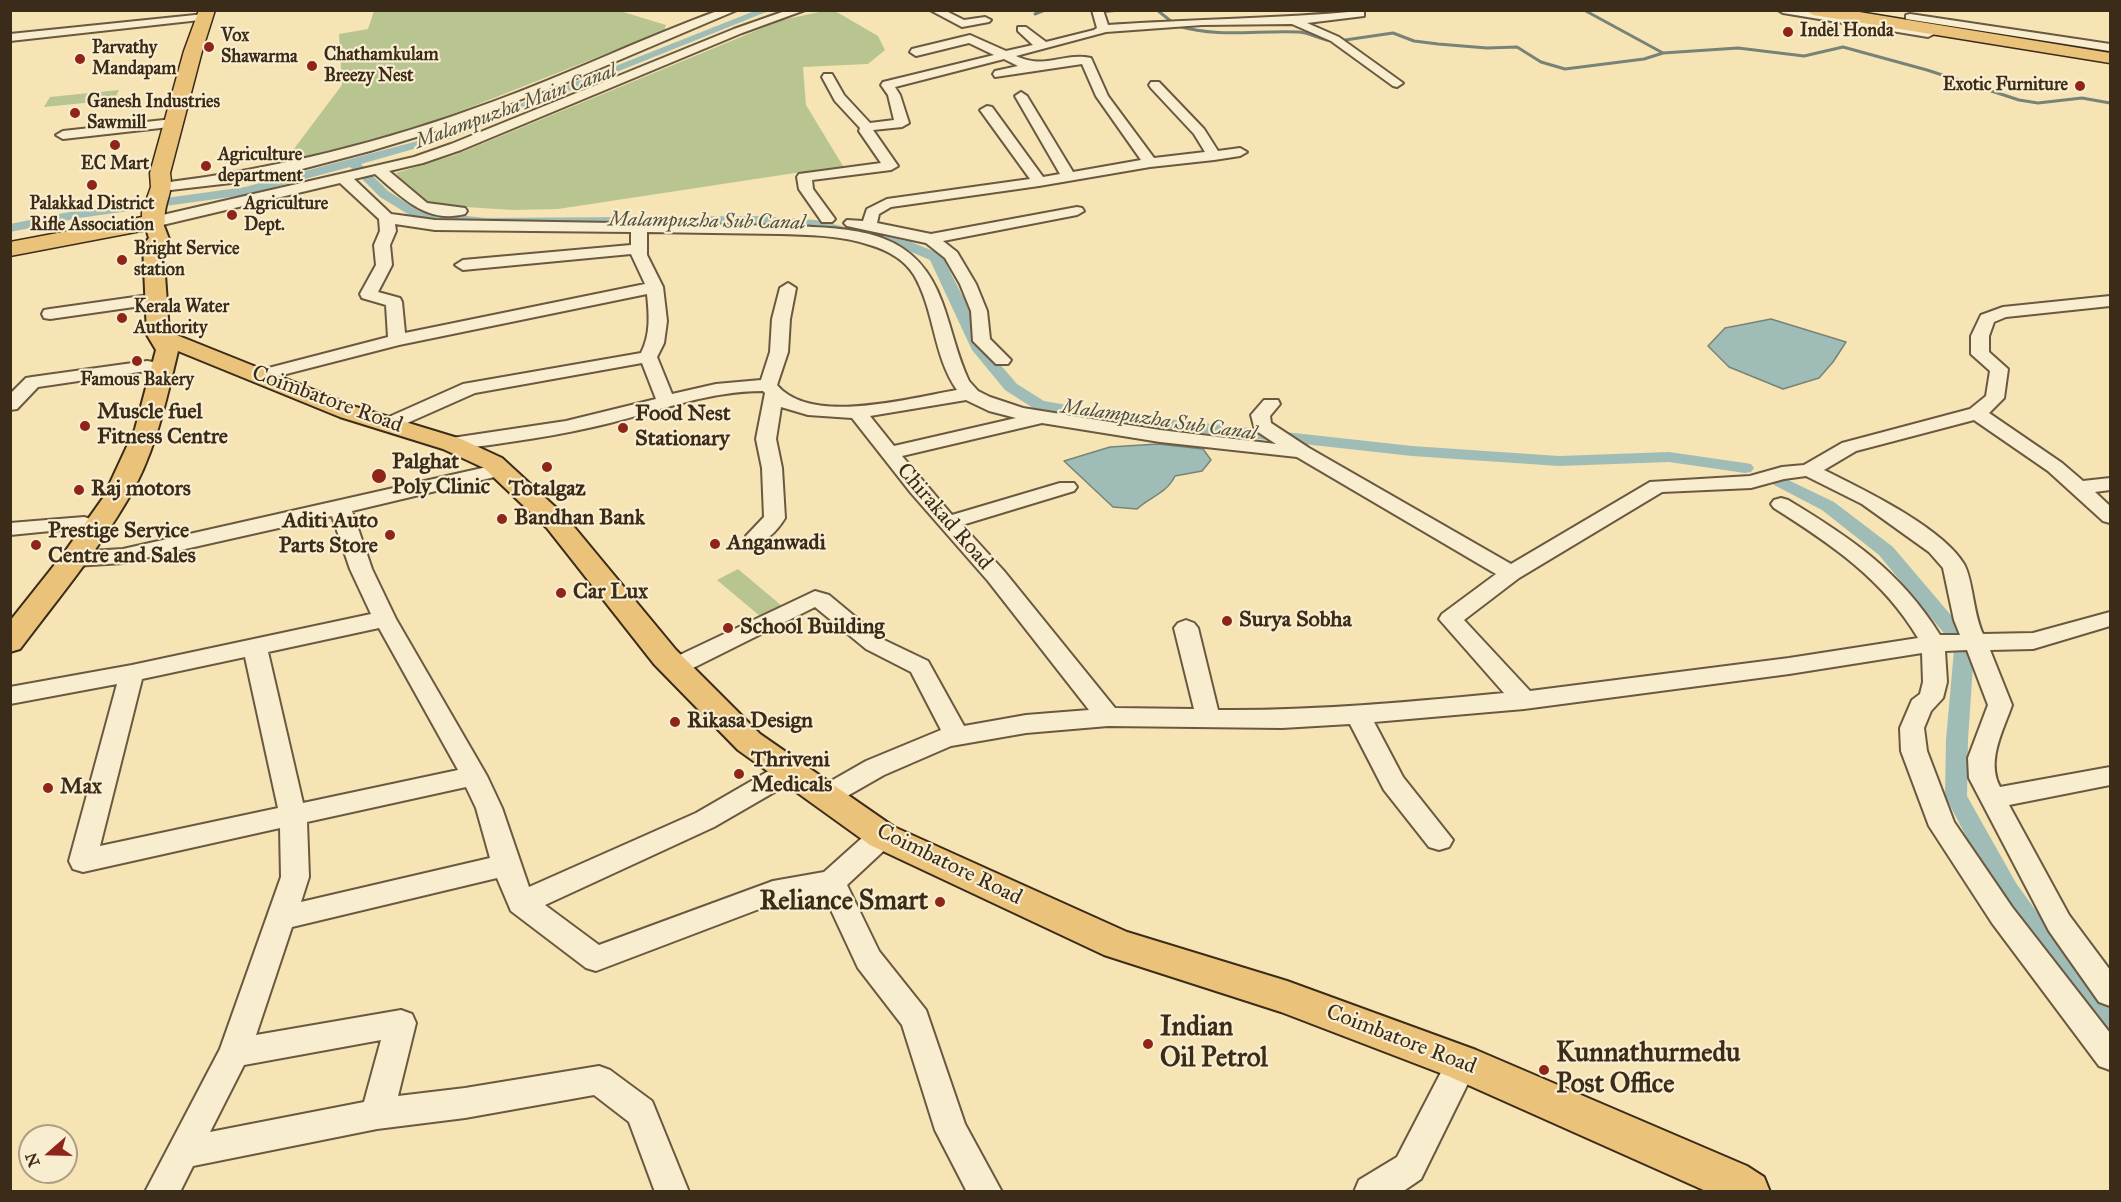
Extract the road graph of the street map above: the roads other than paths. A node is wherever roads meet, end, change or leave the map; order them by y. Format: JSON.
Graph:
{"nodes":[{"id":1,"x":732,"y":10,"type":"edge"},
{"id":2,"x":800,"y":10,"type":"edge"},
{"id":3,"x":935,"y":10,"type":"edge"},
{"id":4,"x":1097,"y":10,"type":"edge"},
{"id":5,"x":1783,"y":10,"type":"edge"},
{"id":6,"x":1813,"y":10,"type":"edge"},
{"id":7,"x":1835,"y":10,"type":"edge"},
{"id":8,"x":1867,"y":10,"type":"edge"},
{"id":9,"x":209,"y":13,"type":"edge"},
{"id":10,"x":1360,"y":14,"type":"dead end"},
{"id":11,"x":1287,"y":16,"type":"edge"},
{"id":12,"x":985,"y":20,"type":"dead end"},
{"id":13,"x":1022,"y":29,"type":"dead end"},
{"id":14,"x":1103,"y":29,"type":"junction"},
{"id":15,"x":10,"y":38,"type":"edge"},
{"id":16,"x":1046,"y":46,"type":"junction"},
{"id":17,"x":2110,"y":48,"type":"edge"},
{"id":18,"x":916,"y":52,"type":"dead end"},
{"id":19,"x":2110,"y":53,"type":"edge"},
{"id":20,"x":1005,"y":55,"type":"junction"},
{"id":21,"x":2110,"y":60,"type":"edge"},
{"id":22,"x":1030,"y":68,"type":"junction"},
{"id":23,"x":999,"y":74,"type":"dead end"},
{"id":24,"x":828,"y":77,"type":"dead end"},
{"id":25,"x":1397,"y":83,"type":"dead end"},
{"id":26,"x":1155,"y":84,"type":"dead end"},
{"id":27,"x":1021,"y":96,"type":"dead end"},
{"id":28,"x":987,"y":110,"type":"dead end"},
{"id":29,"x":173,"y":123,"type":"junction"},
{"id":30,"x":867,"y":127,"type":"junction"},
{"id":31,"x":63,"y":135,"type":"dead end"},
{"id":32,"x":1240,"y":152,"type":"dead end"},
{"id":33,"x":1214,"y":156,"type":"junction"},
{"id":34,"x":1150,"y":163,"type":"junction"},
{"id":35,"x":379,"y":170,"type":"junction"},
{"id":36,"x":1069,"y":177,"type":"junction"},
{"id":37,"x":344,"y":178,"type":"junction"},
{"id":38,"x":1039,"y":182,"type":"junction"},
{"id":39,"x":150,"y":206,"type":"junction"},
{"id":40,"x":1077,"y":211,"type":"dead end"},
{"id":41,"x":714,"y":213,"type":"dead end"},
{"id":42,"x":771,"y":214,"type":"dead end"},
{"id":43,"x":386,"y":218,"type":"junction"},
{"id":44,"x":827,"y":219,"type":"junction"},
{"id":45,"x":868,"y":226,"type":"junction"},
{"id":46,"x":639,"y":227,"type":"junction"},
{"id":47,"x":931,"y":239,"type":"junction"},
{"id":48,"x":10,"y":242,"type":"edge"},
{"id":49,"x":10,"y":249,"type":"edge"},
{"id":50,"x":638,"y":249,"type":"junction"},
{"id":51,"x":463,"y":265,"type":"dead end"},
{"id":52,"x":655,"y":287,"type":"junction"},
{"id":53,"x":788,"y":288,"type":"dead end"},
{"id":54,"x":156,"y":299,"type":"junction"},
{"id":55,"x":2110,"y":301,"type":"edge"},
{"id":56,"x":50,"y":314,"type":"dead end"},
{"id":57,"x":158,"y":335,"type":"junction"},
{"id":58,"x":397,"y":340,"type":"junction"},
{"id":59,"x":648,"y":357,"type":"junction"},
{"id":60,"x":1002,"y":360,"type":"dead end"},
{"id":61,"x":147,"y":366,"type":"junction"},
{"id":62,"x":259,"y":376,"type":"junction"},
{"id":63,"x":771,"y":389,"type":"junction"},
{"id":64,"x":968,"y":394,"type":"junction"},
{"id":65,"x":666,"y":401,"type":"junction"},
{"id":66,"x":1271,"y":404,"type":"dead end"},
{"id":67,"x":10,"y":405,"type":"edge"},
{"id":68,"x":857,"y":411,"type":"junction"},
{"id":69,"x":1977,"y":413,"type":"junction"},
{"id":70,"x":1040,"y":418,"type":"junction"},
{"id":71,"x":389,"y":424,"type":"junction"},
{"id":72,"x":452,"y":444,"type":"junction"},
{"id":73,"x":1302,"y":452,"type":"junction"},
{"id":74,"x":888,"y":453,"type":"junction"},
{"id":75,"x":500,"y":470,"type":"junction"},
{"id":76,"x":1809,"y":470,"type":"junction"},
{"id":77,"x":2110,"y":484,"type":"edge"},
{"id":78,"x":1067,"y":486,"type":"dead end"},
{"id":79,"x":2078,"y":488,"type":"junction"},
{"id":80,"x":1781,"y":504,"type":"dead end"},
{"id":81,"x":340,"y":508,"type":"junction"},
{"id":82,"x":2110,"y":517,"type":"edge"},
{"id":83,"x":950,"y":522,"type":"junction"},
{"id":84,"x":84,"y":523,"type":"junction"},
{"id":85,"x":10,"y":529,"type":"edge"},
{"id":86,"x":757,"y":536,"type":"dead end"},
{"id":87,"x":74,"y":559,"type":"junction"},
{"id":88,"x":1511,"y":573,"type":"junction"},
{"id":89,"x":10,"y":615,"type":"edge"},
{"id":90,"x":385,"y":619,"type":"junction"},
{"id":91,"x":2110,"y":619,"type":"edge"},
{"id":92,"x":1186,"y":628,"type":"dead end"},
{"id":93,"x":10,"y":642,"type":"edge"},
{"id":94,"x":1933,"y":642,"type":"junction"},
{"id":95,"x":1974,"y":642,"type":"junction"},
{"id":96,"x":255,"y":647,"type":"junction"},
{"id":97,"x":675,"y":667,"type":"junction"},
{"id":98,"x":132,"y":673,"type":"junction"},
{"id":99,"x":10,"y":696,"type":"edge"},
{"id":100,"x":1524,"y":700,"type":"junction"},
{"id":101,"x":1358,"y":715,"type":"junction"},
{"id":102,"x":1108,"y":717,"type":"junction"},
{"id":103,"x":1208,"y":718,"type":"junction"},
{"id":104,"x":957,"y":736,"type":"junction"},
{"id":105,"x":788,"y":772,"type":"junction"},
{"id":106,"x":474,"y":776,"type":"junction"},
{"id":107,"x":2110,"y":776,"type":"edge"},
{"id":108,"x":826,"y":796,"type":"junction"},
{"id":109,"x":1993,"y":798,"type":"junction"},
{"id":110,"x":293,"y":815,"type":"junction"},
{"id":111,"x":882,"y":836,"type":"junction"},
{"id":112,"x":1439,"y":840,"type":"dead end"},
{"id":113,"x":506,"y":866,"type":"junction"},
{"id":114,"x":832,"y":882,"type":"junction"},
{"id":115,"x":521,"y":903,"type":"junction"},
{"id":116,"x":281,"y":918,"type":"junction"},
{"id":117,"x":2110,"y":993,"type":"edge"},
{"id":118,"x":234,"y":1053,"type":"junction"},
{"id":119,"x":2110,"y":1056,"type":"edge"},
{"id":120,"x":1462,"y":1063,"type":"junction"},
{"id":121,"x":377,"y":1114,"type":"junction"},
{"id":122,"x":182,"y":1153,"type":"junction"},
{"id":123,"x":162,"y":1191,"type":"edge"},
{"id":124,"x":672,"y":1191,"type":"edge"},
{"id":125,"x":985,"y":1191,"type":"edge"},
{"id":126,"x":1371,"y":1191,"type":"edge"},
{"id":127,"x":1749,"y":1191,"type":"edge"}],
"edges":[{"from":1,"to":39,"type":"street"},
{"from":2,"to":35,"type":"street"},
{"from":3,"to":12,"type":"street"},
{"from":4,"to":14,"type":"street"},
{"from":5,"to":21,"type":"street"},
{"from":6,"to":21,"type":"highway"},
{"from":7,"to":19,"type":"highway"},
{"from":8,"to":17,"type":"street"},
{"from":9,"to":15,"type":"street"},
{"from":9,"to":29,"type":"highway"},
{"from":10,"to":11,"type":"street"},
{"from":11,"to":14,"type":"street"},
{"from":11,"to":25,"type":"street"},
{"from":13,"to":16,"type":"street"},
{"from":14,"to":16,"type":"street"},
{"from":16,"to":20,"type":"street"},
{"from":18,"to":20,"type":"street"},
{"from":20,"to":22,"type":"street"},
{"from":20,"to":30,"type":"street"},
{"from":22,"to":23,"type":"street"},
{"from":22,"to":34,"type":"street"},
{"from":24,"to":30,"type":"street"},
{"from":26,"to":33,"type":"street"},
{"from":27,"to":36,"type":"street"},
{"from":28,"to":38,"type":"street"},
{"from":29,"to":31,"type":"street"},
{"from":29,"to":39,"type":"highway"},
{"from":30,"to":44,"type":"street"},
{"from":32,"to":33,"type":"street"},
{"from":33,"to":34,"type":"street"},
{"from":34,"to":36,"type":"street"},
{"from":35,"to":37,"type":"street"},
{"from":35,"to":41,"type":"street"},
{"from":36,"to":38,"type":"street"},
{"from":37,"to":39,"type":"street"},
{"from":37,"to":43,"type":"street"},
{"from":38,"to":45,"type":"street"},
{"from":39,"to":48,"type":"highway"},
{"from":39,"to":49,"type":"highway"},
{"from":39,"to":54,"type":"main road"},
{"from":40,"to":47,"type":"street"},
{"from":42,"to":44,"type":"street"},
{"from":43,"to":46,"type":"street"},
{"from":43,"to":58,"type":"street"},
{"from":44,"to":45,"type":"street"},
{"from":45,"to":47,"type":"street"},
{"from":46,"to":50,"type":"street"},
{"from":46,"to":64,"type":"street"},
{"from":47,"to":60,"type":"street"},
{"from":50,"to":51,"type":"street"},
{"from":50,"to":52,"type":"street"},
{"from":52,"to":58,"type":"street"},
{"from":52,"to":59,"type":"street"},
{"from":53,"to":63,"type":"street"},
{"from":54,"to":56,"type":"street"},
{"from":54,"to":57,"type":"main road"},
{"from":55,"to":69,"type":"street"},
{"from":57,"to":61,"type":"main road"},
{"from":57,"to":62,"type":"main road","name":"Coimbatore Road"},
{"from":57,"to":87,"type":"main road"},
{"from":58,"to":62,"type":"street"},
{"from":59,"to":65,"type":"street"},
{"from":59,"to":71,"type":"street"},
{"from":61,"to":67,"type":"street"},
{"from":61,"to":84,"type":"main road"},
{"from":62,"to":71,"type":"main road","name":"Coimbatore Road"},
{"from":63,"to":65,"type":"street"},
{"from":63,"to":68,"type":"street"},
{"from":63,"to":86,"type":"street"},
{"from":64,"to":68,"type":"street"},
{"from":64,"to":70,"type":"street"},
{"from":65,"to":72,"type":"street"},
{"from":66,"to":73,"type":"street"},
{"from":68,"to":74,"type":"street","name":"Chirakad Road"},
{"from":69,"to":76,"type":"street"},
{"from":69,"to":79,"type":"street"},
{"from":70,"to":73,"type":"street"},
{"from":70,"to":74,"type":"street"},
{"from":71,"to":72,"type":"main road","name":"Coimbatore Road"},
{"from":72,"to":75,"type":"main road","name":"Coimbatore Road"},
{"from":73,"to":88,"type":"street"},
{"from":74,"to":83,"type":"street","name":"Chirakad Road"},
{"from":75,"to":81,"type":"street"},
{"from":75,"to":97,"type":"main road","name":"Coimbatore Road"},
{"from":76,"to":88,"type":"street"},
{"from":76,"to":95,"type":"street"},
{"from":77,"to":79,"type":"street"},
{"from":78,"to":83,"type":"street"},
{"from":79,"to":82,"type":"street"},
{"from":80,"to":94,"type":"street"},
{"from":81,"to":87,"type":"street"},
{"from":81,"to":90,"type":"street"},
{"from":83,"to":102,"type":"street","name":"Chirakad Road"},
{"from":84,"to":85,"type":"street"},
{"from":84,"to":89,"type":"main road"},
{"from":87,"to":93,"type":"main road"},
{"from":88,"to":100,"type":"street"},
{"from":90,"to":96,"type":"street"},
{"from":90,"to":106,"type":"street"},
{"from":91,"to":95,"type":"street"},
{"from":92,"to":103,"type":"street"},
{"from":94,"to":95,"type":"street"},
{"from":94,"to":100,"type":"street"},
{"from":94,"to":119,"type":"street"},
{"from":95,"to":109,"type":"street"},
{"from":96,"to":98,"type":"street"},
{"from":96,"to":110,"type":"street"},
{"from":97,"to":104,"type":"street"},
{"from":97,"to":105,"type":"main road","name":"Coimbatore Road"},
{"from":98,"to":99,"type":"street"},
{"from":98,"to":110,"type":"street"},
{"from":100,"to":101,"type":"street"},
{"from":101,"to":103,"type":"street"},
{"from":101,"to":112,"type":"street"},
{"from":102,"to":103,"type":"street"},
{"from":102,"to":104,"type":"street"},
{"from":104,"to":108,"type":"street"},
{"from":105,"to":108,"type":"main road","name":"Coimbatore Road"},
{"from":105,"to":115,"type":"street"},
{"from":106,"to":110,"type":"street"},
{"from":106,"to":113,"type":"street"},
{"from":107,"to":109,"type":"street"},
{"from":108,"to":111,"type":"main road","name":"Coimbatore Road"},
{"from":109,"to":117,"type":"street"},
{"from":110,"to":116,"type":"street"},
{"from":111,"to":114,"type":"street"},
{"from":111,"to":120,"type":"main road","name":"Coimbatore Road"},
{"from":113,"to":115,"type":"street"},
{"from":113,"to":116,"type":"street"},
{"from":114,"to":115,"type":"street"},
{"from":114,"to":125,"type":"street"},
{"from":116,"to":118,"type":"street"},
{"from":118,"to":121,"type":"street"},
{"from":118,"to":122,"type":"street"},
{"from":120,"to":126,"type":"street"},
{"from":120,"to":127,"type":"main road","name":"Coimbatore Road"},
{"from":121,"to":122,"type":"street"},
{"from":121,"to":124,"type":"street"},
{"from":122,"to":123,"type":"street"}]}
